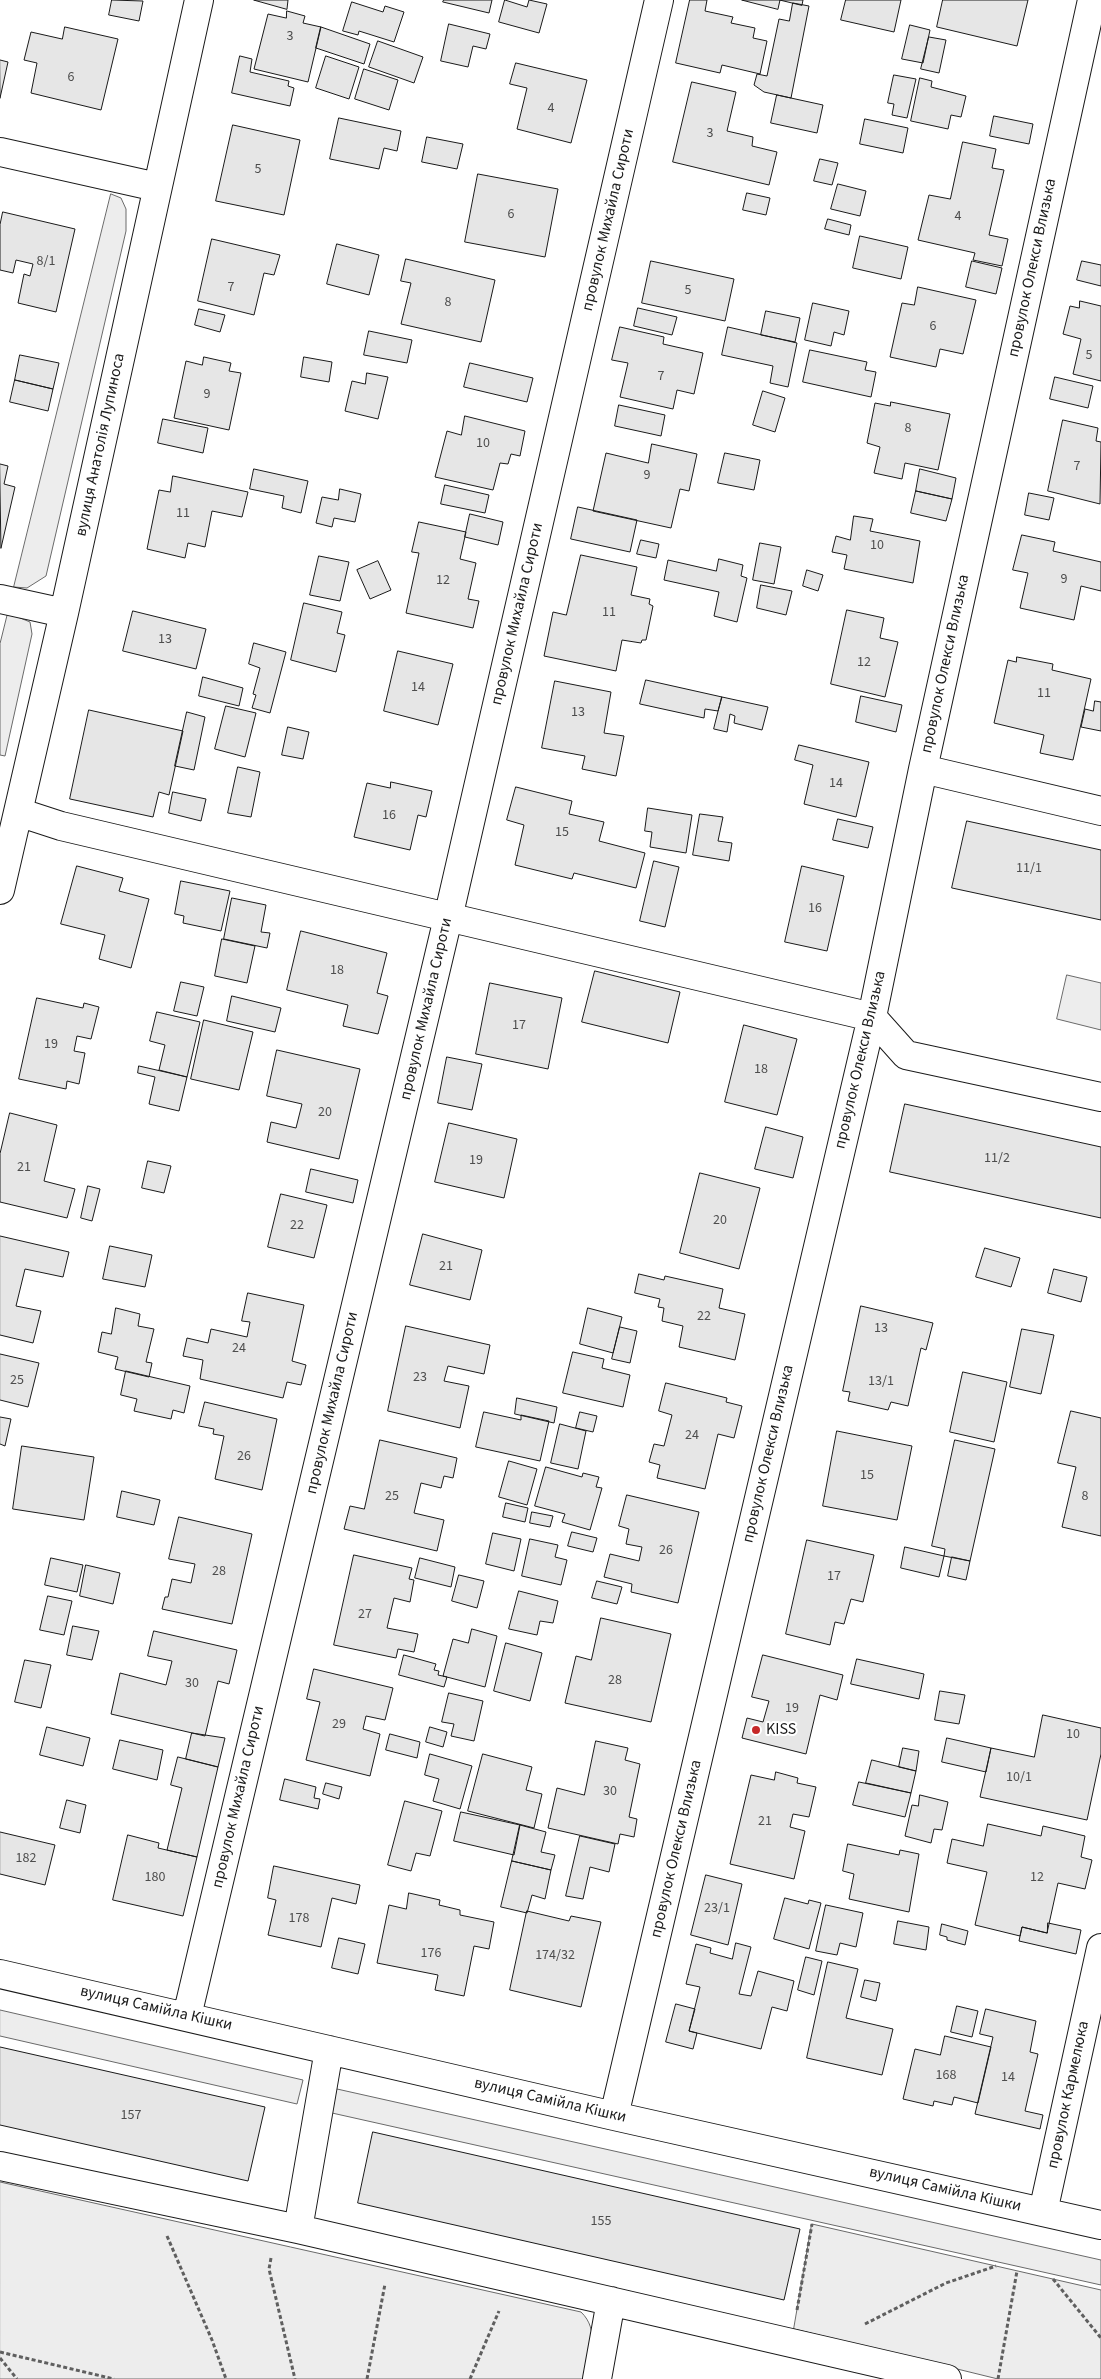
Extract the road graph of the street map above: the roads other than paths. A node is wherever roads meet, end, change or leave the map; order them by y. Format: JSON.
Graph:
{"nodes":[{"id":1,"x":199,"y":0,"type":"edge"},
{"id":2,"x":659,"y":0,"type":"edge"},
{"id":3,"x":1092,"y":0,"type":"edge"},
{"id":4,"x":0,"y":152,"type":"edge"},
{"id":5,"x":157,"y":187,"type":"junction"},
{"id":6,"x":0,"y":599,"type":"edge"},
{"id":7,"x":64,"y":613,"type":"junction"},
{"id":8,"x":923,"y":769,"type":"junction"},
{"id":9,"x":18,"y":812,"type":"junction"},
{"id":10,"x":1101,"y":812,"type":"edge"},
{"id":11,"x":0,"y":890,"type":"edge"},
{"id":12,"x":448,"y":918,"type":"junction"},
{"id":13,"x":872,"y":1017,"type":"junction"},
{"id":14,"x":1101,"y":1097,"type":"edge"},
{"id":15,"x":1101,"y":1948,"type":"edge"},
{"id":16,"x":0,"y":1974,"type":"edge"},
{"id":17,"x":187,"y":2016,"type":"junction"},
{"id":18,"x":329,"y":2050,"type":"junction"},
{"id":19,"x":614,"y":2116,"type":"junction"},
{"id":20,"x":0,"y":2166,"type":"edge"},
{"id":21,"x":1043,"y":2212,"type":"junction"},
{"id":22,"x":1101,"y":2225,"type":"edge"},
{"id":23,"x":288,"y":2227,"type":"junction"},
{"id":24,"x":611,"y":2301,"type":"junction"},
{"id":25,"x":597,"y":2379,"type":"edge"},
{"id":26,"x":947,"y":2379,"type":"edge"}],
"edges":[{"from":1,"to":5,"type":"street","name":"вулиця Анатолія Лупиноса"},
{"from":2,"to":12,"type":"street","name":"провулок Михайла Сироти"},
{"from":3,"to":8,"type":"street","name":"провулок Олекси Влизька"},
{"from":4,"to":5,"type":"street"},
{"from":5,"to":7,"type":"street","name":"вулиця Анатолія Лупиноса"},
{"from":6,"to":7,"type":"street"},
{"from":7,"to":9,"type":"street","name":"вулиця Анатолія Лупиноса"},
{"from":8,"to":10,"type":"street"},
{"from":8,"to":13,"type":"street","name":"провулок Олекси Влизька"},
{"from":9,"to":11,"type":"street","name":"вулиця Анатолія Лупиноса"},
{"from":9,"to":12,"type":"street"},
{"from":12,"to":13,"type":"street"},
{"from":12,"to":17,"type":"street","name":"провулок Михайла Сироти"},
{"from":13,"to":14,"type":"street"},
{"from":13,"to":19,"type":"street","name":"провулок Олекси Влизька"},
{"from":15,"to":21,"type":"street","name":"провулок Кармелюка"},
{"from":16,"to":17,"type":"street","name":"вулиця Самійла Кішки"},
{"from":17,"to":18,"type":"street","name":"вулиця Самійла Кішки"},
{"from":18,"to":19,"type":"street","name":"вулиця Самійла Кішки"},
{"from":18,"to":23,"type":"street"},
{"from":19,"to":21,"type":"street","name":"вулиця Самійла Кішки"},
{"from":20,"to":23,"type":"street"},
{"from":21,"to":22,"type":"street","name":"вулиця Самійла Кішки"},
{"from":23,"to":24,"type":"street"},
{"from":24,"to":25,"type":"street"},
{"from":24,"to":26,"type":"street"}]}
